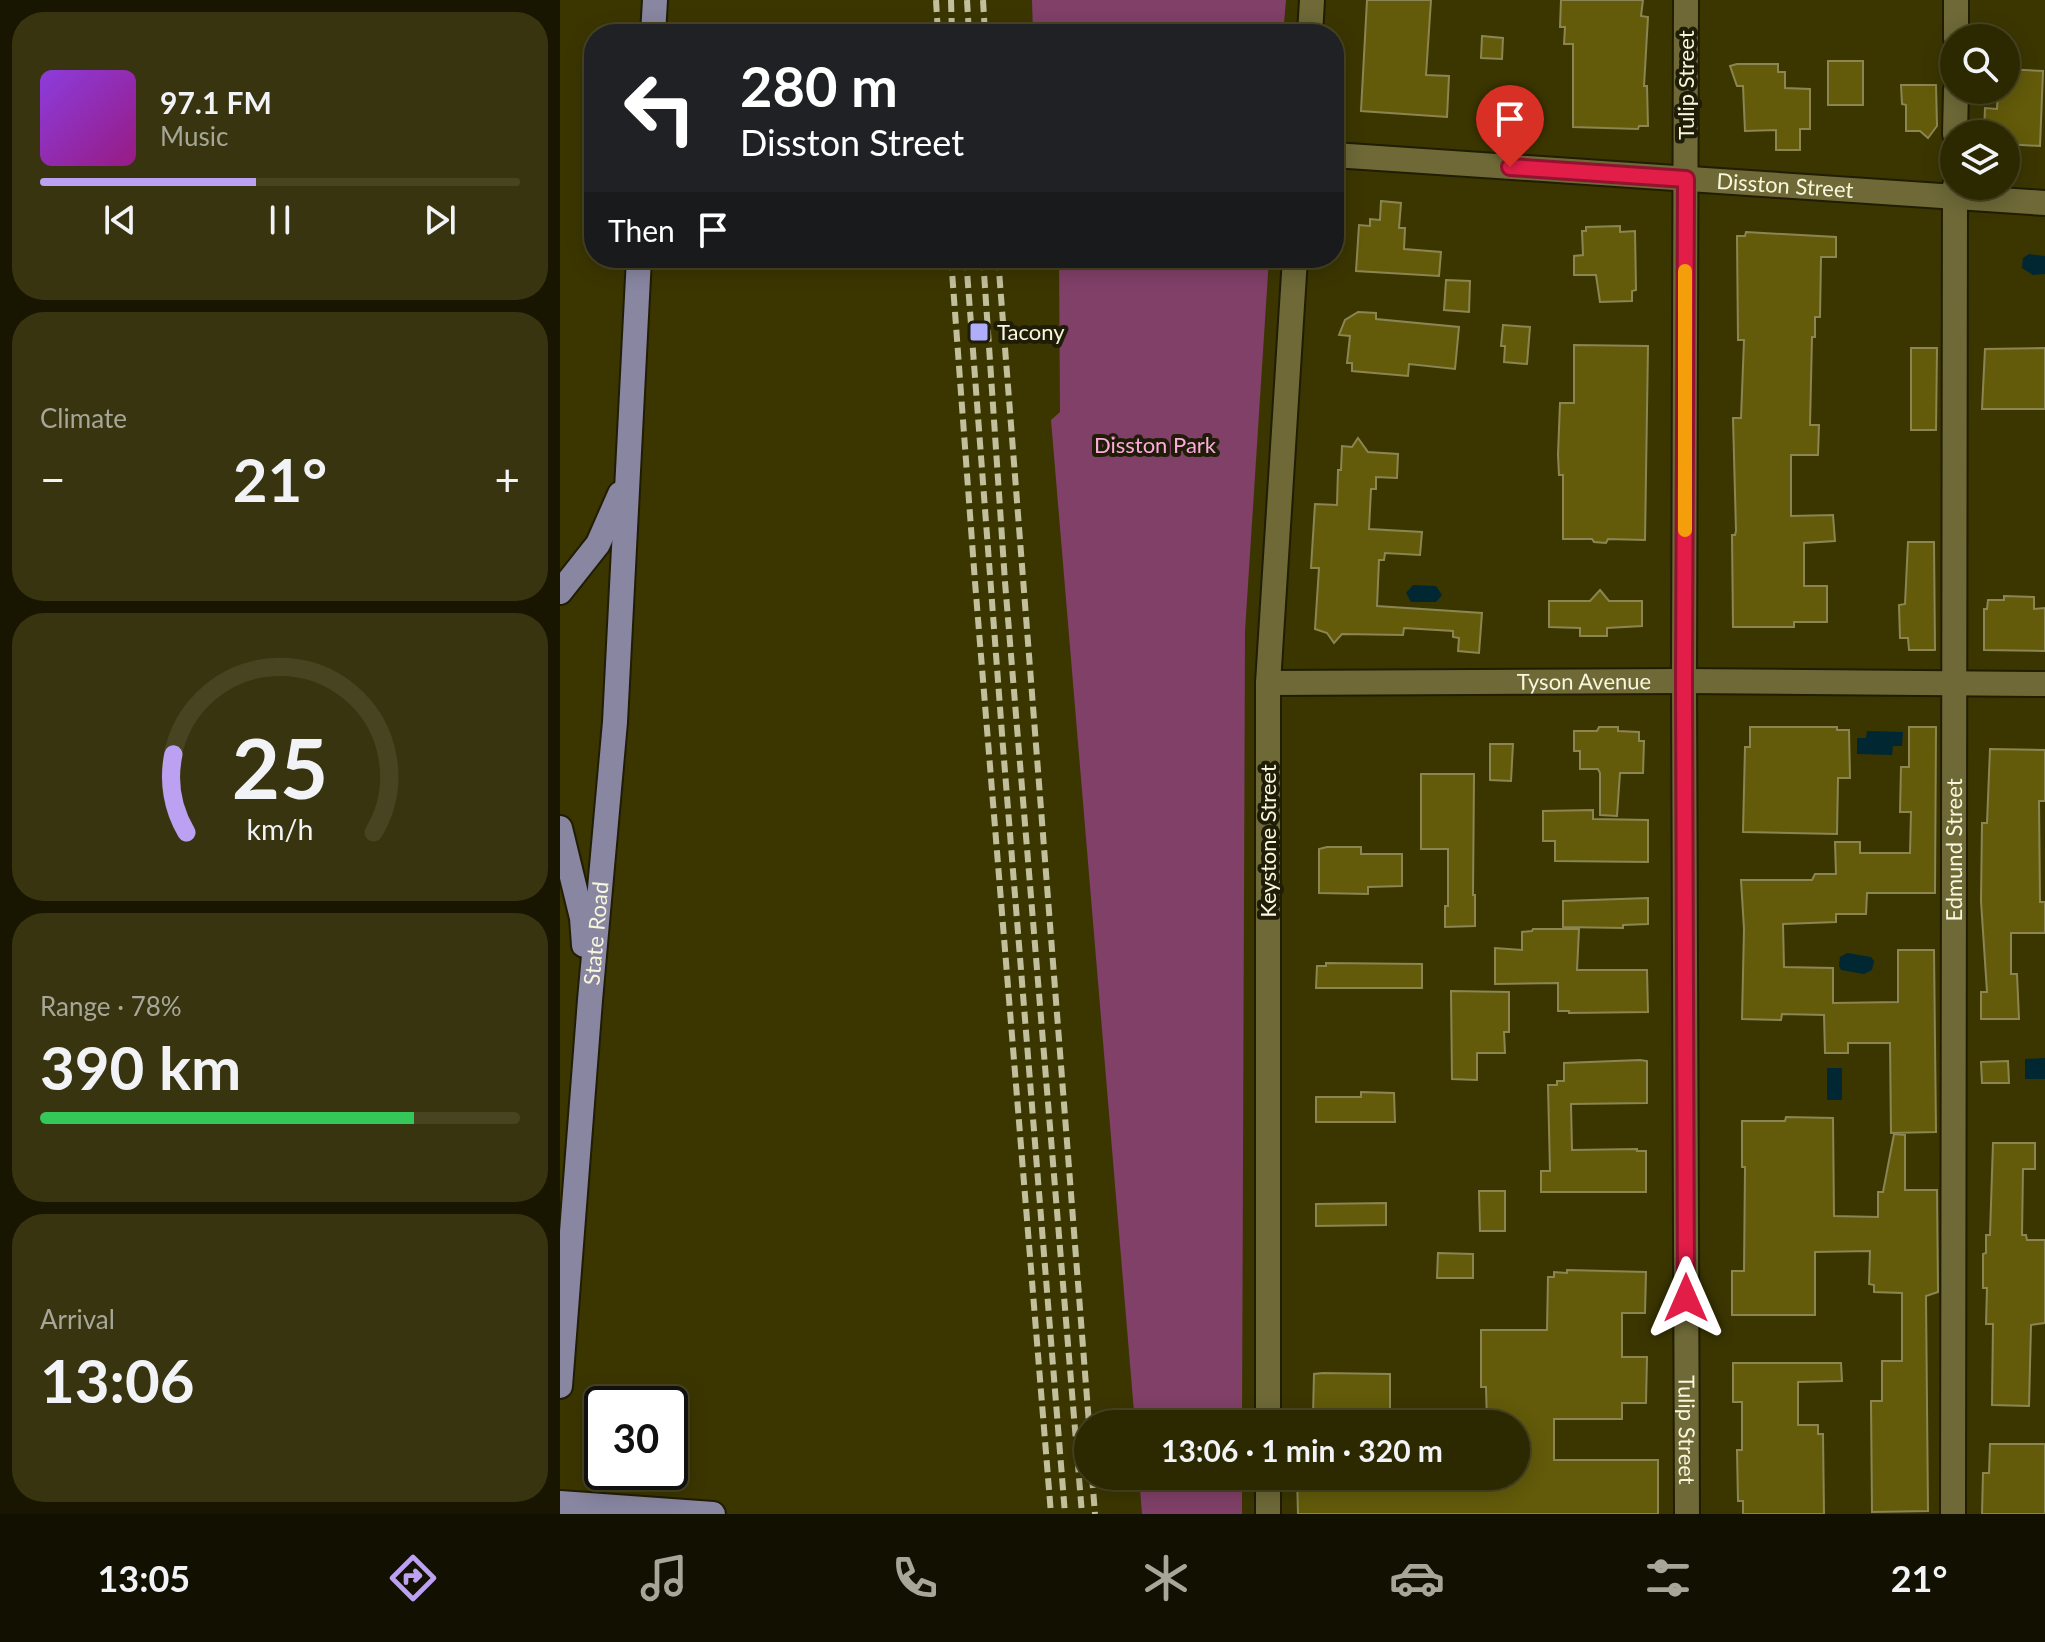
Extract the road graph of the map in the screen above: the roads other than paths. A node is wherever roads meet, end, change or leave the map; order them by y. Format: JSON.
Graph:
{"nodes":[{"id":1,"x":655,"y":0,"type":"edge"},
{"id":2,"x":1312,"y":0,"type":"edge"},
{"id":3,"x":1686,"y":0,"type":"edge"},
{"id":4,"x":1956,"y":0,"type":"edge"},
{"id":5,"x":654,"y":24,"type":"edge"},
{"id":6,"x":1311,"y":24,"type":"edge"},
{"id":7,"x":1956,"y":24,"type":"edge"},
{"id":8,"x":1344,"y":156,"type":"edge"},
{"id":9,"x":1686,"y":179,"type":"junction"},
{"id":10,"x":1940,"y":190,"type":"edge"},
{"id":11,"x":1955,"y":200,"type":"edge"},
{"id":12,"x":2020,"y":200,"type":"edge"},
{"id":13,"x":2045,"y":203,"type":"edge"},
{"id":14,"x":638,"y":268,"type":"edge"},
{"id":15,"x":1294,"y":268,"type":"edge"},
{"id":16,"x":626,"y":481,"type":"junction"},
{"id":17,"x":560,"y":592,"type":"edge"},
{"id":18,"x":1684,"y":681,"type":"junction"},
{"id":19,"x":1268,"y":683,"type":"junction"},
{"id":20,"x":1954,"y":684,"type":"junction"},
{"id":21,"x":2045,"y":684,"type":"edge"},
{"id":22,"x":560,"y":828,"type":"edge"},
{"id":23,"x":590,"y":1000,"type":"junction"},
{"id":24,"x":560,"y":1386,"type":"edge"},
{"id":25,"x":1268,"y":1410,"type":"edge"},
{"id":26,"x":1268,"y":1490,"type":"edge"},
{"id":27,"x":560,"y":1503,"type":"edge"},
{"id":28,"x":713,"y":1514,"type":"edge"},
{"id":29,"x":1268,"y":1514,"type":"edge"},
{"id":30,"x":1687,"y":1514,"type":"edge"},
{"id":31,"x":1953,"y":1514,"type":"edge"}],
"edges":[{"from":1,"to":5,"type":"main road"},
{"from":2,"to":6,"type":"street"},
{"from":3,"to":9,"type":"street","name":"Tulip Street"},
{"from":4,"to":7,"type":"street"},
{"from":8,"to":9,"type":"street","name":"Disston Street"},
{"from":9,"to":10,"type":"street","name":"Disston Street"},
{"from":9,"to":18,"type":"street","name":"Tulip Street"},
{"from":11,"to":20,"type":"street","name":"Edmund Street"},
{"from":12,"to":13,"type":"street","name":"Disston Street"},
{"from":14,"to":16,"type":"main road","name":"State Road"},
{"from":15,"to":19,"type":"street","name":"Keystone Street"},
{"from":16,"to":17,"type":"main road","name":"State Road"},
{"from":16,"to":23,"type":"main road","name":"State Road"},
{"from":18,"to":19,"type":"street","name":"Tyson Avenue"},
{"from":18,"to":20,"type":"street","name":"Tyson Avenue"},
{"from":18,"to":30,"type":"street","name":"Tulip Street"},
{"from":19,"to":25,"type":"street","name":"Keystone Street"},
{"from":20,"to":21,"type":"street","name":"Tyson Avenue"},
{"from":20,"to":31,"type":"street","name":"Edmund Street"},
{"from":22,"to":23,"type":"main road"},
{"from":23,"to":24,"type":"main road","name":"State Road"},
{"from":26,"to":29,"type":"street"},
{"from":27,"to":28,"type":"main road"}]}
